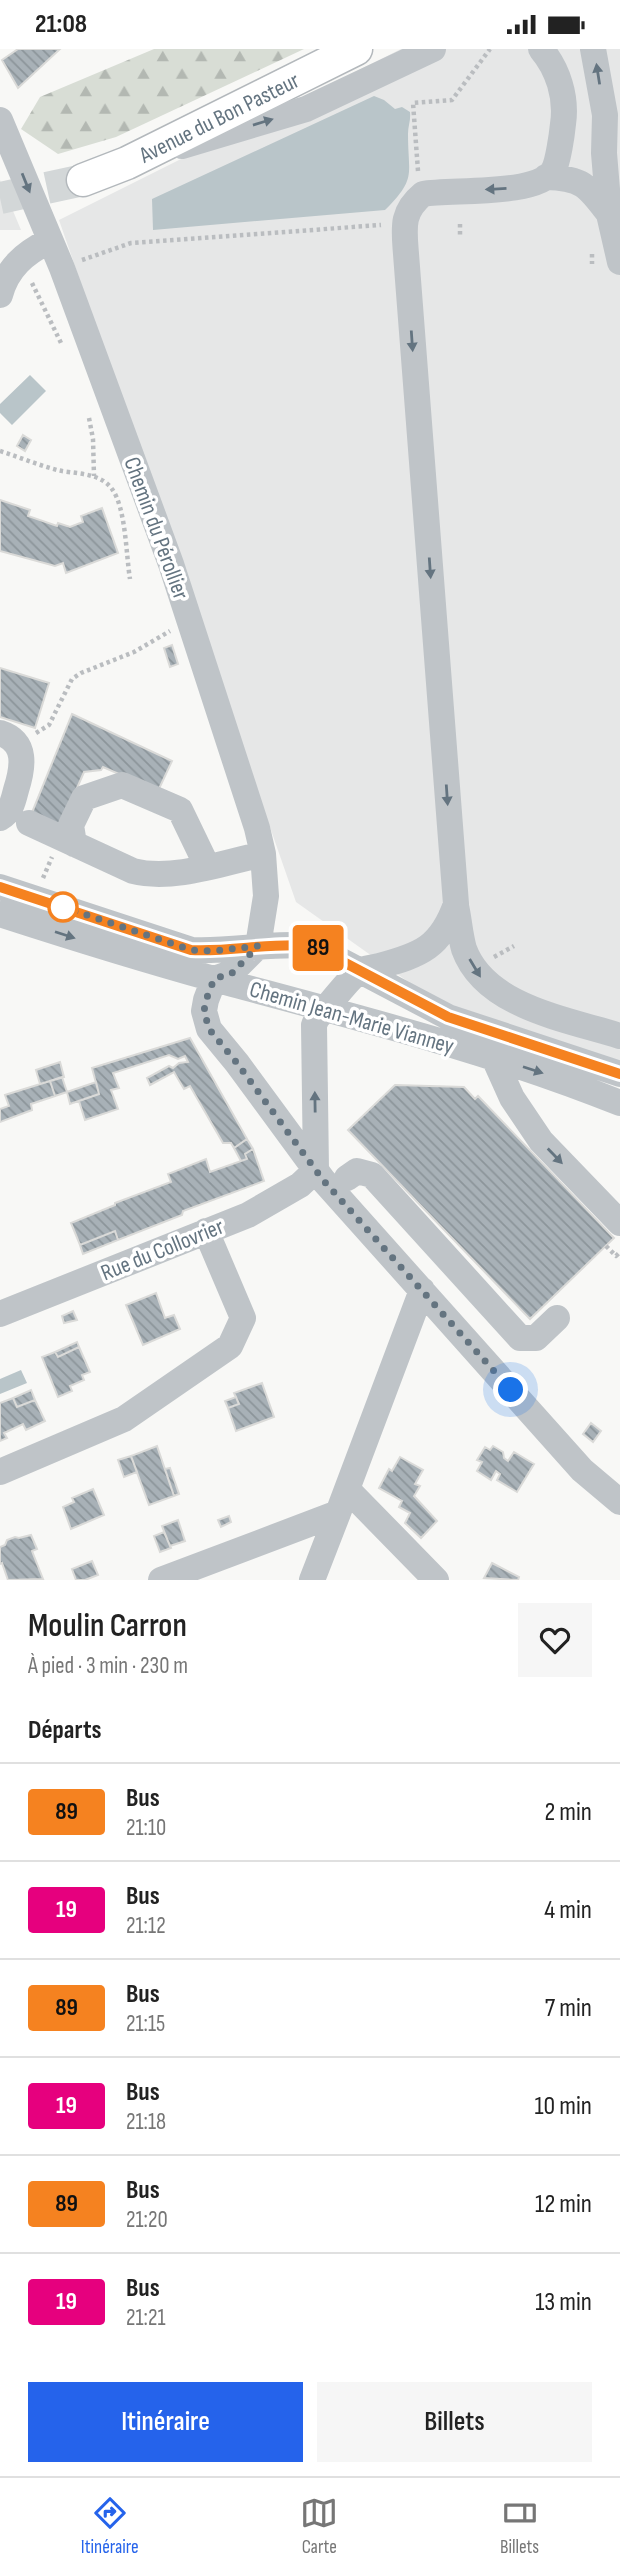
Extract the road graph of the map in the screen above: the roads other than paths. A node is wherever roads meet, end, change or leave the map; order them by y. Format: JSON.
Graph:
{"nodes":[{"id":1,"x":356,"y":49,"type":"edge"},
{"id":2,"x":433,"y":49,"type":"edge"},
{"id":3,"x":541,"y":49,"type":"edge"},
{"id":4,"x":563,"y":49,"type":"edge"},
{"id":5,"x":593,"y":49,"type":"edge"},
{"id":6,"x":0,"y":120,"type":"edge"},
{"id":7,"x":612,"y":124,"type":"edge"},
{"id":8,"x":127,"y":163,"type":"junction"},
{"id":9,"x":550,"y":174,"type":"junction"},
{"id":10,"x":83,"y":180,"type":"tunnel mouth"},
{"id":11,"x":615,"y":208,"type":"edge"},
{"id":12,"x":49,"y":241,"type":"junction"},
{"id":13,"x":620,"y":262,"type":"edge"},
{"id":14,"x":0,"y":295,"type":"edge"},
{"id":15,"x":4,"y":734,"type":"edge"},
{"id":16,"x":0,"y":818,"type":"edge"},
{"id":17,"x":29,"y":823,"type":"dead end"},
{"id":18,"x":67,"y":841,"type":"junction"},
{"id":19,"x":263,"y":854,"type":"junction"},
{"id":20,"x":208,"y":866,"type":"junction"},
{"id":21,"x":0,"y":887,"type":"edge"},
{"id":22,"x":456,"y":904,"type":"junction"},
{"id":23,"x":0,"y":914,"type":"edge"},
{"id":24,"x":258,"y":946,"type":"junction"},
{"id":25,"x":360,"y":971,"type":"junction"},
{"id":26,"x":214,"y":979,"type":"junction"},
{"id":27,"x":327,"y":1008,"type":"junction"},
{"id":28,"x":616,"y":1033,"type":"edge"},
{"id":29,"x":494,"y":1058,"type":"junction"},
{"id":30,"x":620,"y":1075,"type":"edge"},
{"id":31,"x":616,"y":1103,"type":"edge"},
{"id":32,"x":316,"y":1170,"type":"junction"},
{"id":33,"x":347,"y":1178,"type":"dead end"},
{"id":34,"x":620,"y":1223,"type":"edge"},
{"id":35,"x":206,"y":1231,"type":"junction"},
{"id":36,"x":422,"y":1290,"type":"junction"},
{"id":37,"x":0,"y":1314,"type":"edge"},
{"id":38,"x":557,"y":1318,"type":"dead end"},
{"id":39,"x":0,"y":1472,"type":"edge"},
{"id":40,"x":343,"y":1501,"type":"junction"},
{"id":41,"x":620,"y":1501,"type":"edge"},
{"id":42,"x":161,"y":1580,"type":"edge"},
{"id":43,"x":312,"y":1580,"type":"edge"},
{"id":44,"x":436,"y":1580,"type":"edge"}],
"edges":[{"from":1,"to":8,"type":"main road","name":"Avenue du Bon Pasteur"},
{"from":8,"to":2,"type":"street","one_way":true},
{"from":3,"to":9,"type":"street"},
{"from":4,"to":9,"type":"street"},
{"from":7,"to":5,"type":"street","one_way":true},
{"from":6,"to":12,"type":"street","name":"Chemin du Pérollier","one_way":true},
{"from":7,"to":11,"type":"street"},
{"from":8,"to":10,"type":"main road","name":"Avenue du Bon Pasteur"},
{"from":9,"to":11,"type":"street"},
{"from":9,"to":22,"type":"street","one_way":true},
{"from":11,"to":13,"type":"street"},
{"from":12,"to":14,"type":"street"},
{"from":12,"to":19,"type":"street","name":"Chemin du Pérollier"},
{"from":15,"to":16,"type":"street"},
{"from":17,"to":18,"type":"street"},
{"from":18,"to":20,"type":"street"},
{"from":18,"to":20,"type":"street"},
{"from":19,"to":20,"type":"street"},
{"from":19,"to":24,"type":"street","name":"Chemin du Pérollier"},
{"from":21,"to":24,"type":"street","name":"Chemin Jean-Marie Vianney"},
{"from":22,"to":25,"type":"street"},
{"from":22,"to":28,"type":"street","one_way":true},
{"from":23,"to":26,"type":"street","name":"Chemin Jean-Marie Vianney","one_way":true},
{"from":24,"to":25,"type":"street","name":"Chemin Jean-Marie Vianney"},
{"from":24,"to":26,"type":"street"},
{"from":25,"to":27,"type":"street"},
{"from":25,"to":30,"type":"street","name":"Chemin Jean-Marie Vianney"},
{"from":26,"to":27,"type":"street","name":"Chemin Jean-Marie Vianney"},
{"from":26,"to":32,"type":"street"},
{"from":27,"to":29,"type":"street","name":"Chemin Jean-Marie Vianney"},
{"from":32,"to":27,"type":"street","one_way":true},
{"from":29,"to":31,"type":"street","name":"Chemin Jean-Marie Vianney","one_way":true},
{"from":29,"to":34,"type":"street","one_way":true},
{"from":32,"to":35,"type":"street","name":"Rue du Collovrier"},
{"from":32,"to":36,"type":"street"},
{"from":33,"to":38,"type":"street"},
{"from":35,"to":37,"type":"street","name":"Rue du Collovrier"},
{"from":35,"to":39,"type":"street"},
{"from":36,"to":40,"type":"street"},
{"from":36,"to":41,"type":"street"},
{"from":40,"to":42,"type":"street"},
{"from":40,"to":43,"type":"street"},
{"from":40,"to":44,"type":"street"}]}
